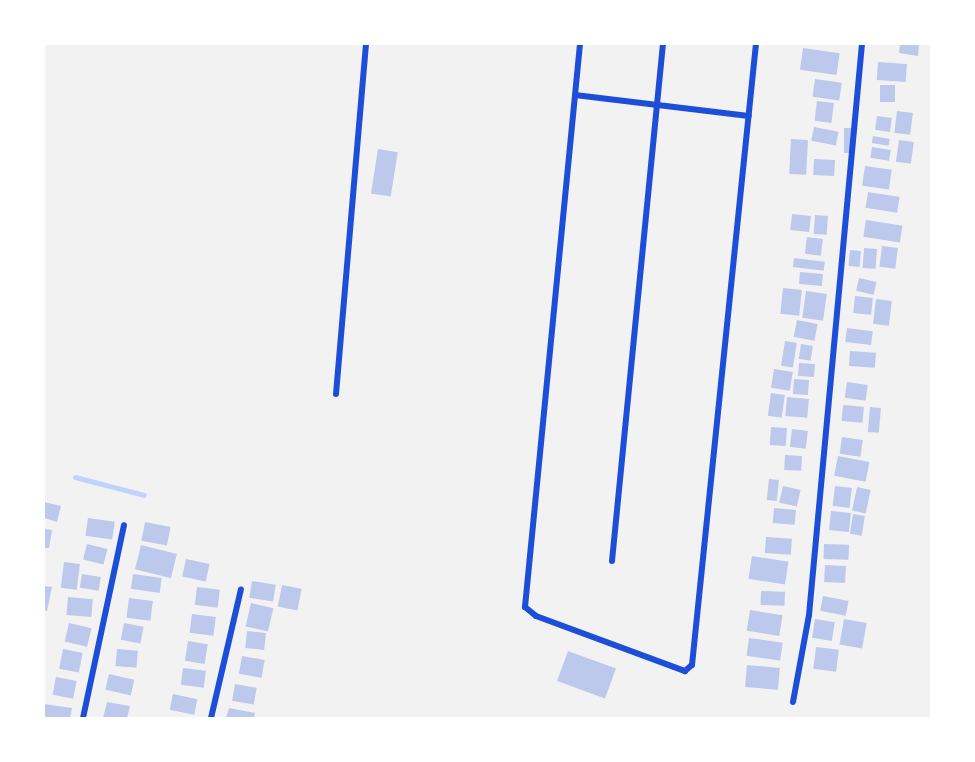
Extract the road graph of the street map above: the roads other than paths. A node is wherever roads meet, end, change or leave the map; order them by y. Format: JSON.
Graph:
{"nodes":[{"id":1,"x":366,"y":44,"type":"edge"},
{"id":2,"x":580,"y":44,"type":"edge"},
{"id":3,"x":663,"y":44,"type":"edge"},
{"id":4,"x":756,"y":44,"type":"edge"},
{"id":5,"x":862,"y":44,"type":"edge"},
{"id":6,"x":575,"y":95,"type":"junction"},
{"id":7,"x":657,"y":106,"type":"junction"},
{"id":8,"x":749,"y":116,"type":"junction"},
{"id":9,"x":336,"y":394,"type":"dead end"},
{"id":10,"x":124,"y":525,"type":"dead end"},
{"id":11,"x":612,"y":561,"type":"dead end"},
{"id":12,"x":241,"y":589,"type":"dead end"},
{"id":13,"x":793,"y":702,"type":"dead end"},
{"id":14,"x":83,"y":718,"type":"edge"},
{"id":15,"x":211,"y":718,"type":"edge"}],
"edges":[{"from":1,"to":9,"type":"street"},
{"from":2,"to":6,"type":"street"},
{"from":3,"to":7,"type":"street"},
{"from":4,"to":8,"type":"street"},
{"from":5,"to":13,"type":"street"},
{"from":6,"to":7,"type":"street"},
{"from":6,"to":8,"type":"street"},
{"from":7,"to":8,"type":"street"},
{"from":7,"to":11,"type":"street"},
{"from":10,"to":14,"type":"street"},
{"from":12,"to":15,"type":"street"}]}
